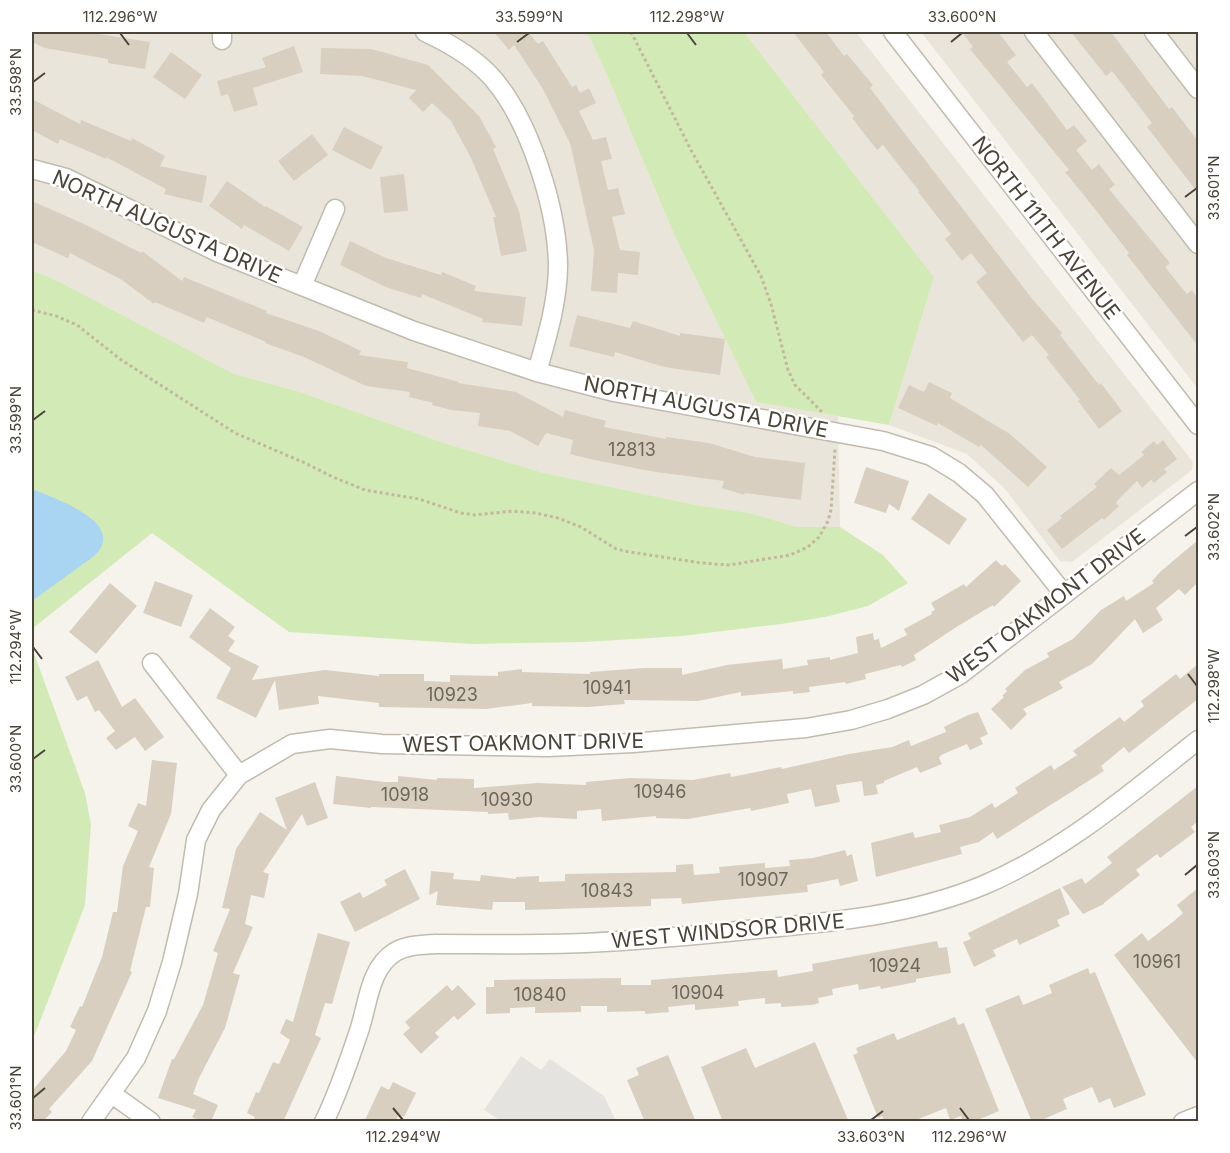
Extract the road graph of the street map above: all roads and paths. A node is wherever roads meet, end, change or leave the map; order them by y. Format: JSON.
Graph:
{"nodes":[{"id":1,"x":425,"y":32,"type":"edge"},
{"id":2,"x":631,"y":32,"type":"edge"},
{"id":3,"x":893,"y":32,"type":"edge"},
{"id":4,"x":1034,"y":32,"type":"edge"},
{"id":5,"x":1154,"y":32,"type":"edge"},
{"id":6,"x":1198,"y":89,"type":"edge"},
{"id":7,"x":32,"y":168,"type":"edge"},
{"id":8,"x":335,"y":209,"type":"dead end"},
{"id":9,"x":1198,"y":244,"type":"edge"},
{"id":10,"x":302,"y":286,"type":"junction"},
{"id":11,"x":32,"y":310,"type":"edge"},
{"id":12,"x":537,"y":372,"type":"junction"},
{"id":13,"x":1198,"y":425,"type":"edge"},
{"id":14,"x":830,"y":432,"type":"junction"},
{"id":15,"x":1198,"y":491,"type":"edge"},
{"id":16,"x":1064,"y":594,"type":"junction"},
{"id":17,"x":152,"y":663,"type":"dead end"},
{"id":18,"x":1198,"y":741,"type":"edge"},
{"id":19,"x":239,"y":775,"type":"junction"},
{"id":20,"x":112,"y":1094,"type":"junction"},
{"id":21,"x":1198,"y":1116,"type":"edge"},
{"id":22,"x":92,"y":1122,"type":"edge"},
{"id":23,"x":152,"y":1122,"type":"edge"},
{"id":24,"x":324,"y":1122,"type":"edge"},
{"id":25,"x":1183,"y":1122,"type":"edge"}],
"edges":[{"from":1,"to":12,"type":"street"},
{"from":2,"to":14,"type":"path"},
{"from":3,"to":13,"type":"street","name":"NORTH 111TH AVENUE"},
{"from":4,"to":9,"type":"street"},
{"from":5,"to":6,"type":"street"},
{"from":7,"to":10,"type":"street","name":"NORTH AUGUSTA DRIVE"},
{"from":8,"to":10,"type":"street","name":"NORTH AUGUSTA DRIVE"},
{"from":10,"to":12,"type":"street","name":"NORTH AUGUSTA DRIVE"},
{"from":11,"to":14,"type":"path"},
{"from":12,"to":14,"type":"street","name":"NORTH AUGUSTA DRIVE"},
{"from":14,"to":16,"type":"street","name":"NORTH AUGUSTA DRIVE"},
{"from":15,"to":16,"type":"street","name":"WEST OAKMONT DRIVE"},
{"from":16,"to":19,"type":"street","name":"WEST OAKMONT DRIVE"},
{"from":17,"to":19,"type":"street"},
{"from":18,"to":24,"type":"street","name":"WEST WINDSOR DRIVE"},
{"from":19,"to":20,"type":"street","name":"WEST OAKMONT DRIVE"},
{"from":20,"to":22,"type":"street","name":"WEST OAKMONT DRIVE"},
{"from":20,"to":23,"type":"street"},
{"from":21,"to":25,"type":"street"}]}
